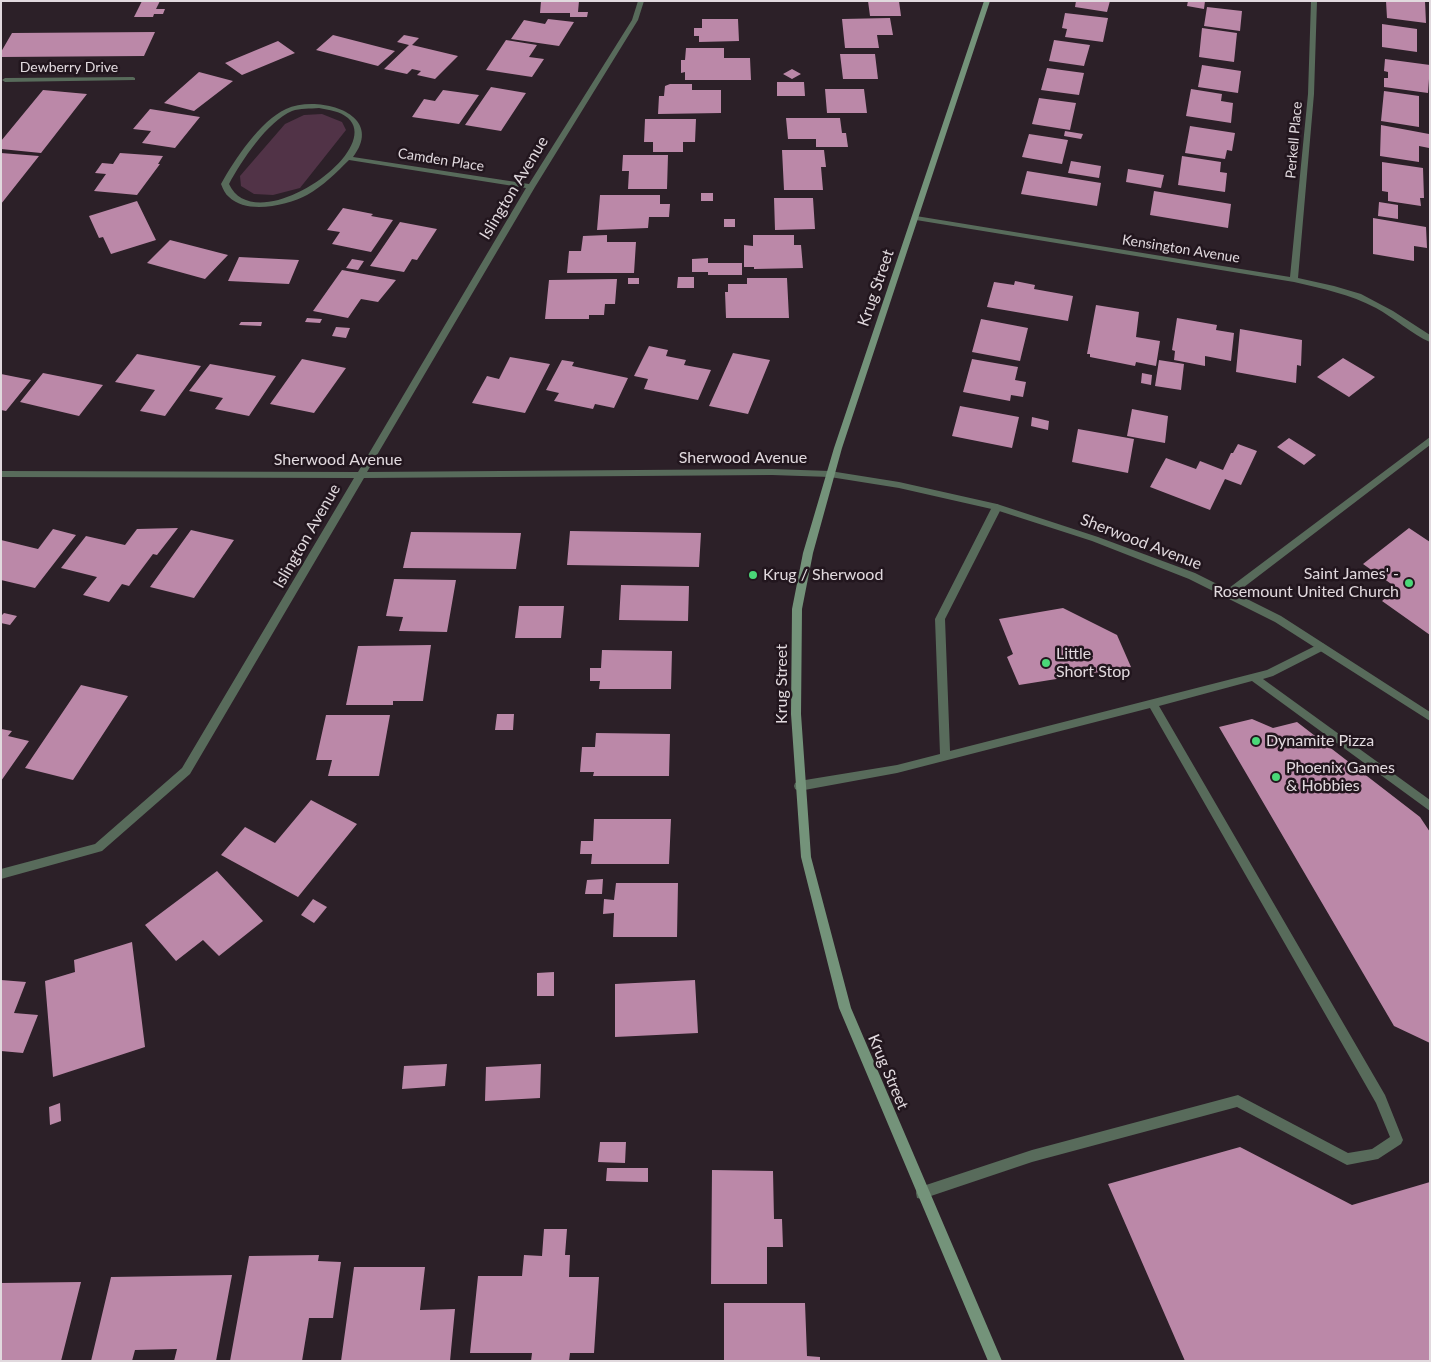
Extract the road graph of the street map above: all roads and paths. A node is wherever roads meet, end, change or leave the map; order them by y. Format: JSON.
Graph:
{"nodes":[{"id":1,"x":641,"y":1,"type":"edge"},
{"id":2,"x":987,"y":1,"type":"edge"},
{"id":3,"x":1314,"y":1,"type":"edge"},
{"id":4,"x":132,"y":79,"type":"dead end"},
{"id":5,"x":3,"y":81,"type":"edge"},
{"id":6,"x":348,"y":158,"type":"junction"},
{"id":7,"x":531,"y":187,"type":"junction"},
{"id":8,"x":916,"y":218,"type":"junction"},
{"id":9,"x":1294,"y":280,"type":"junction"},
{"id":10,"x":1430,"y":340,"type":"edge"},
{"id":11,"x":1430,"y":440,"type":"edge"},
{"id":12,"x":1,"y":474,"type":"edge"},
{"id":13,"x":830,"y":474,"type":"junction"},
{"id":14,"x":359,"y":476,"type":"junction"},
{"id":15,"x":997,"y":507,"type":"junction"},
{"id":16,"x":1228,"y":594,"type":"junction"},
{"id":17,"x":1321,"y":647,"type":"junction"},
{"id":18,"x":1253,"y":677,"type":"junction"},
{"id":19,"x":1152,"y":703,"type":"junction"},
{"id":20,"x":1430,"y":717,"type":"edge"},
{"id":21,"x":945,"y":757,"type":"junction"},
{"id":22,"x":799,"y":786,"type":"junction"},
{"id":23,"x":1430,"y":806,"type":"edge"},
{"id":24,"x":1,"y":874,"type":"edge"},
{"id":25,"x":922,"y":1193,"type":"junction"},
{"id":26,"x":995,"y":1361,"type":"edge"}],
"edges":[{"from":1,"to":7,"type":"street","name":"Islington Avenue"},
{"from":2,"to":8,"type":"street","name":"Krug Street"},
{"from":3,"to":9,"type":"street","name":"Perkell Place"},
{"from":4,"to":5,"type":"street","name":"Dewberry Drive"},
{"from":6,"to":6,"type":"street"},
{"from":6,"to":7,"type":"street","name":"Camden Place"},
{"from":7,"to":14,"type":"street","name":"Islington Avenue"},
{"from":8,"to":9,"type":"street","name":"Kensington Avenue"},
{"from":8,"to":13,"type":"street","name":"Krug Street"},
{"from":9,"to":10,"type":"street","name":"Kensington Avenue"},
{"from":11,"to":16,"type":"street"},
{"from":12,"to":14,"type":"street","name":"Sherwood Avenue"},
{"from":13,"to":14,"type":"street","name":"Sherwood Avenue"},
{"from":13,"to":15,"type":"street","name":"Sherwood Avenue"},
{"from":13,"to":22,"type":"street","name":"Krug Street"},
{"from":14,"to":24,"type":"street","name":"Islington Avenue"},
{"from":15,"to":16,"type":"street","name":"Sherwood Avenue"},
{"from":15,"to":21,"type":"street"},
{"from":16,"to":17,"type":"street","name":"Sherwood Avenue"},
{"from":17,"to":18,"type":"street"},
{"from":17,"to":20,"type":"street","name":"Sherwood Avenue"},
{"from":18,"to":19,"type":"street"},
{"from":18,"to":23,"type":"street"},
{"from":19,"to":21,"type":"street"},
{"from":19,"to":25,"type":"street"},
{"from":21,"to":22,"type":"street"},
{"from":22,"to":25,"type":"street","name":"Krug Street"},
{"from":25,"to":26,"type":"street","name":"Krug Street"}]}
